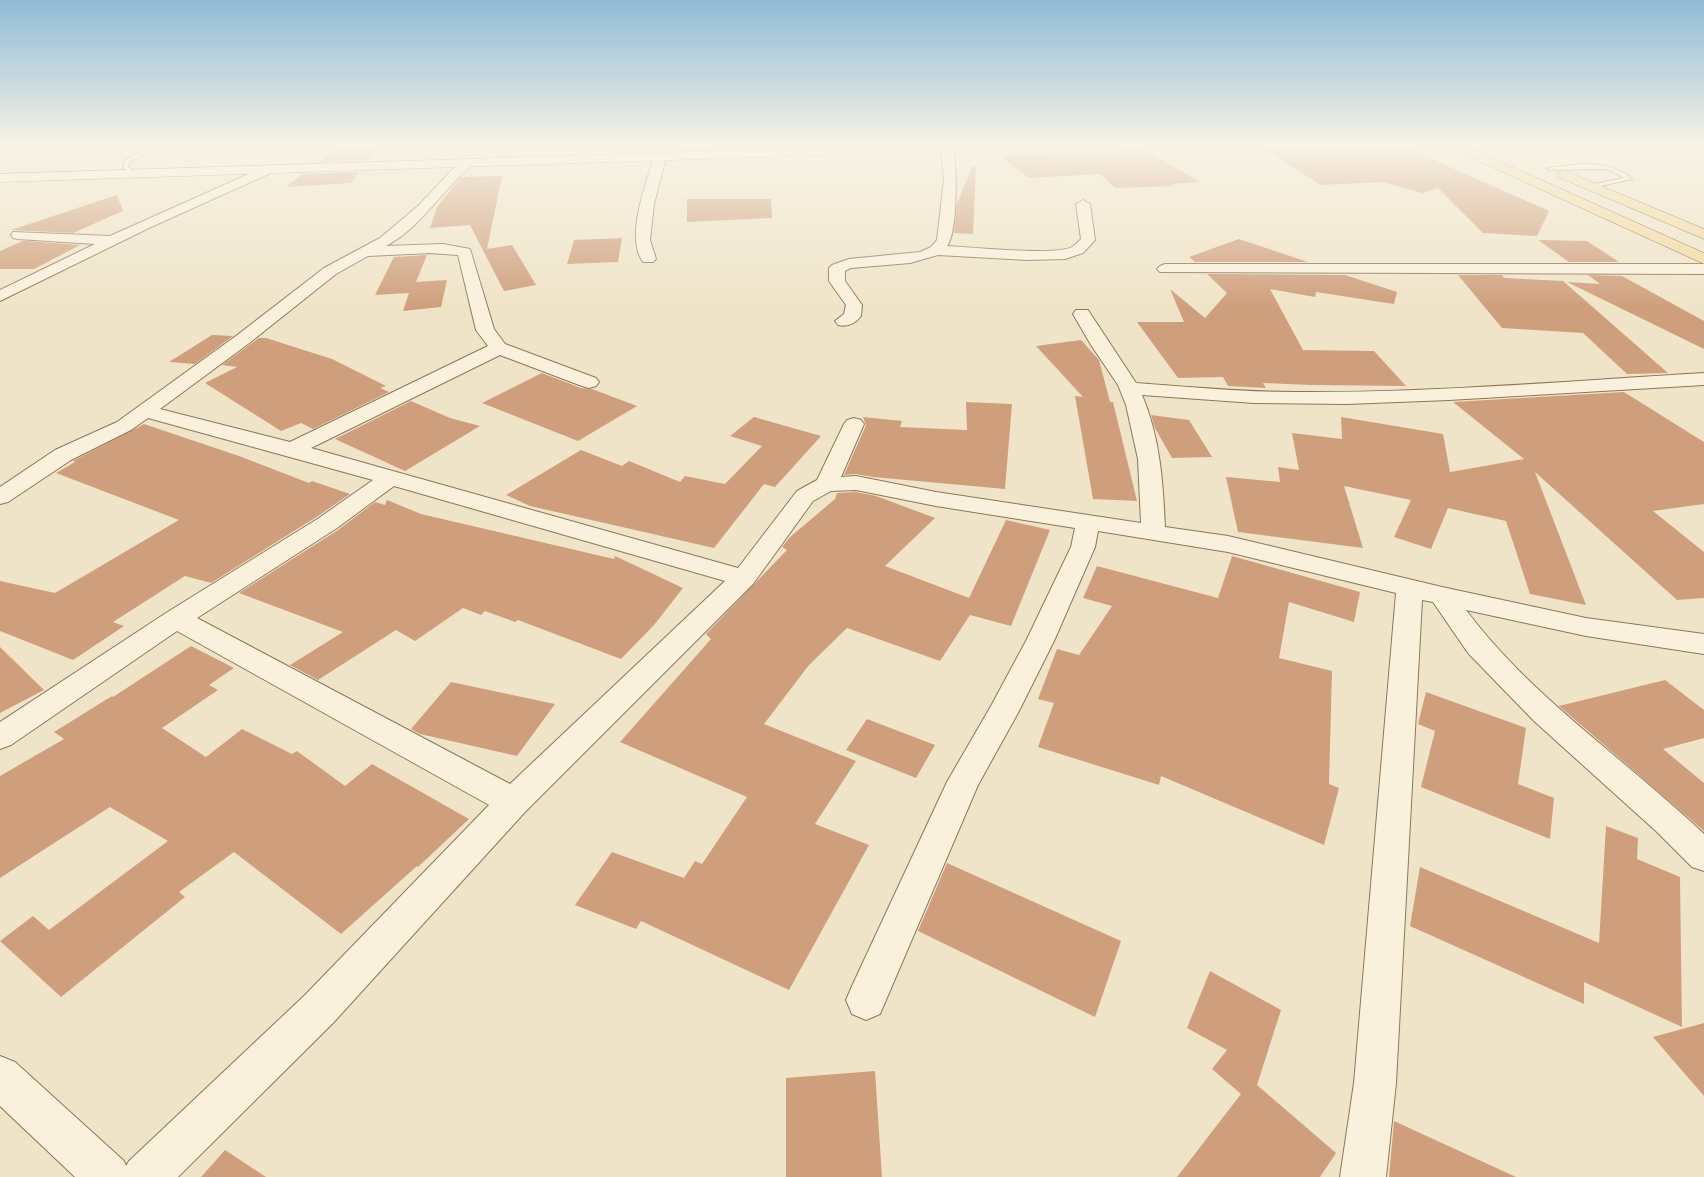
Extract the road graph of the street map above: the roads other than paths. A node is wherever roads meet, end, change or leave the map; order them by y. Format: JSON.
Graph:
{"nodes":[{"id":1,"x":203,"y":199,"type":"edge"},
{"id":2,"x":432,"y":199,"type":"edge"},
{"id":3,"x":648,"y":199,"type":"edge"},
{"id":4,"x":949,"y":199,"type":"edge"},
{"id":5,"x":1572,"y":199,"type":"edge"},
{"id":6,"x":1622,"y":199,"type":"edge"},
{"id":7,"x":1084,"y":204,"type":"dead end"},
{"id":8,"x":1704,"y":234,"type":"edge"},
{"id":9,"x":18,"y":235,"type":"dead end"},
{"id":10,"x":112,"y":240,"type":"junction"},
{"id":11,"x":936,"y":250,"type":"junction"},
{"id":12,"x":368,"y":252,"type":"junction"},
{"id":13,"x":648,"y":259,"type":"dead end"},
{"id":14,"x":1704,"y":259,"type":"edge"},
{"id":15,"x":1165,"y":269,"type":"dead end"},
{"id":16,"x":1704,"y":269,"type":"edge"},
{"id":17,"x":0,"y":296,"type":"edge"},
{"id":18,"x":1082,"y":314,"type":"dead end"},
{"id":19,"x":844,"y":320,"type":"dead end"},
{"id":20,"x":499,"y":348,"type":"junction"},
{"id":21,"x":1704,"y":379,"type":"edge"},
{"id":22,"x":589,"y":382,"type":"dead end"},
{"id":23,"x":1129,"y":388,"type":"junction"},
{"id":24,"x":144,"y":411,"type":"junction"},
{"id":25,"x":854,"y":424,"type":"dead end"},
{"id":26,"x":294,"y":450,"type":"junction"},
{"id":27,"x":391,"y":477,"type":"junction"},
{"id":28,"x":826,"y":484,"type":"junction"},
{"id":29,"x":0,"y":497,"type":"edge"},
{"id":30,"x":1088,"y":523,"type":"junction"},
{"id":31,"x":1153,"y":534,"type":"junction"},
{"id":32,"x":744,"y":578,"type":"junction"},
{"id":33,"x":1426,"y":592,"type":"junction"},
{"id":34,"x":176,"y":619,"type":"junction"},
{"id":35,"x":1704,"y":644,"type":"edge"},
{"id":36,"x":0,"y":737,"type":"edge"},
{"id":37,"x":512,"y":802,"type":"junction"},
{"id":38,"x":1704,"y":856,"type":"edge"},
{"id":39,"x":866,"y":1000,"type":"dead end"},
{"id":40,"x":0,"y":1077,"type":"edge"},
{"id":41,"x":108,"y":1177,"type":"edge"},
{"id":42,"x":145,"y":1177,"type":"edge"},
{"id":43,"x":1363,"y":1177,"type":"edge"}],
"edges":[{"from":1,"to":10,"type":"street"},
{"from":2,"to":12,"type":"street"},
{"from":3,"to":13,"type":"street"},
{"from":4,"to":11,"type":"street"},
{"from":5,"to":14,"type":"main road"},
{"from":6,"to":8,"type":"main road"},
{"from":7,"to":11,"type":"street"},
{"from":9,"to":10,"type":"street"},
{"from":10,"to":17,"type":"street"},
{"from":11,"to":19,"type":"street"},
{"from":12,"to":20,"type":"street"},
{"from":12,"to":24,"type":"street"},
{"from":15,"to":16,"type":"street"},
{"from":18,"to":23,"type":"street"},
{"from":20,"to":22,"type":"street"},
{"from":20,"to":26,"type":"street"},
{"from":21,"to":23,"type":"street"},
{"from":23,"to":31,"type":"street"},
{"from":24,"to":26,"type":"street"},
{"from":24,"to":29,"type":"street"},
{"from":25,"to":28,"type":"street"},
{"from":26,"to":27,"type":"street"},
{"from":27,"to":32,"type":"street"},
{"from":27,"to":34,"type":"street"},
{"from":28,"to":30,"type":"street"},
{"from":28,"to":32,"type":"street"},
{"from":30,"to":31,"type":"street"},
{"from":30,"to":39,"type":"street"},
{"from":31,"to":33,"type":"street"},
{"from":32,"to":37,"type":"street"},
{"from":33,"to":35,"type":"street"},
{"from":33,"to":38,"type":"street"},
{"from":33,"to":43,"type":"street"},
{"from":34,"to":36,"type":"street"},
{"from":34,"to":37,"type":"street"},
{"from":37,"to":42,"type":"street"},
{"from":40,"to":41,"type":"street"}]}
